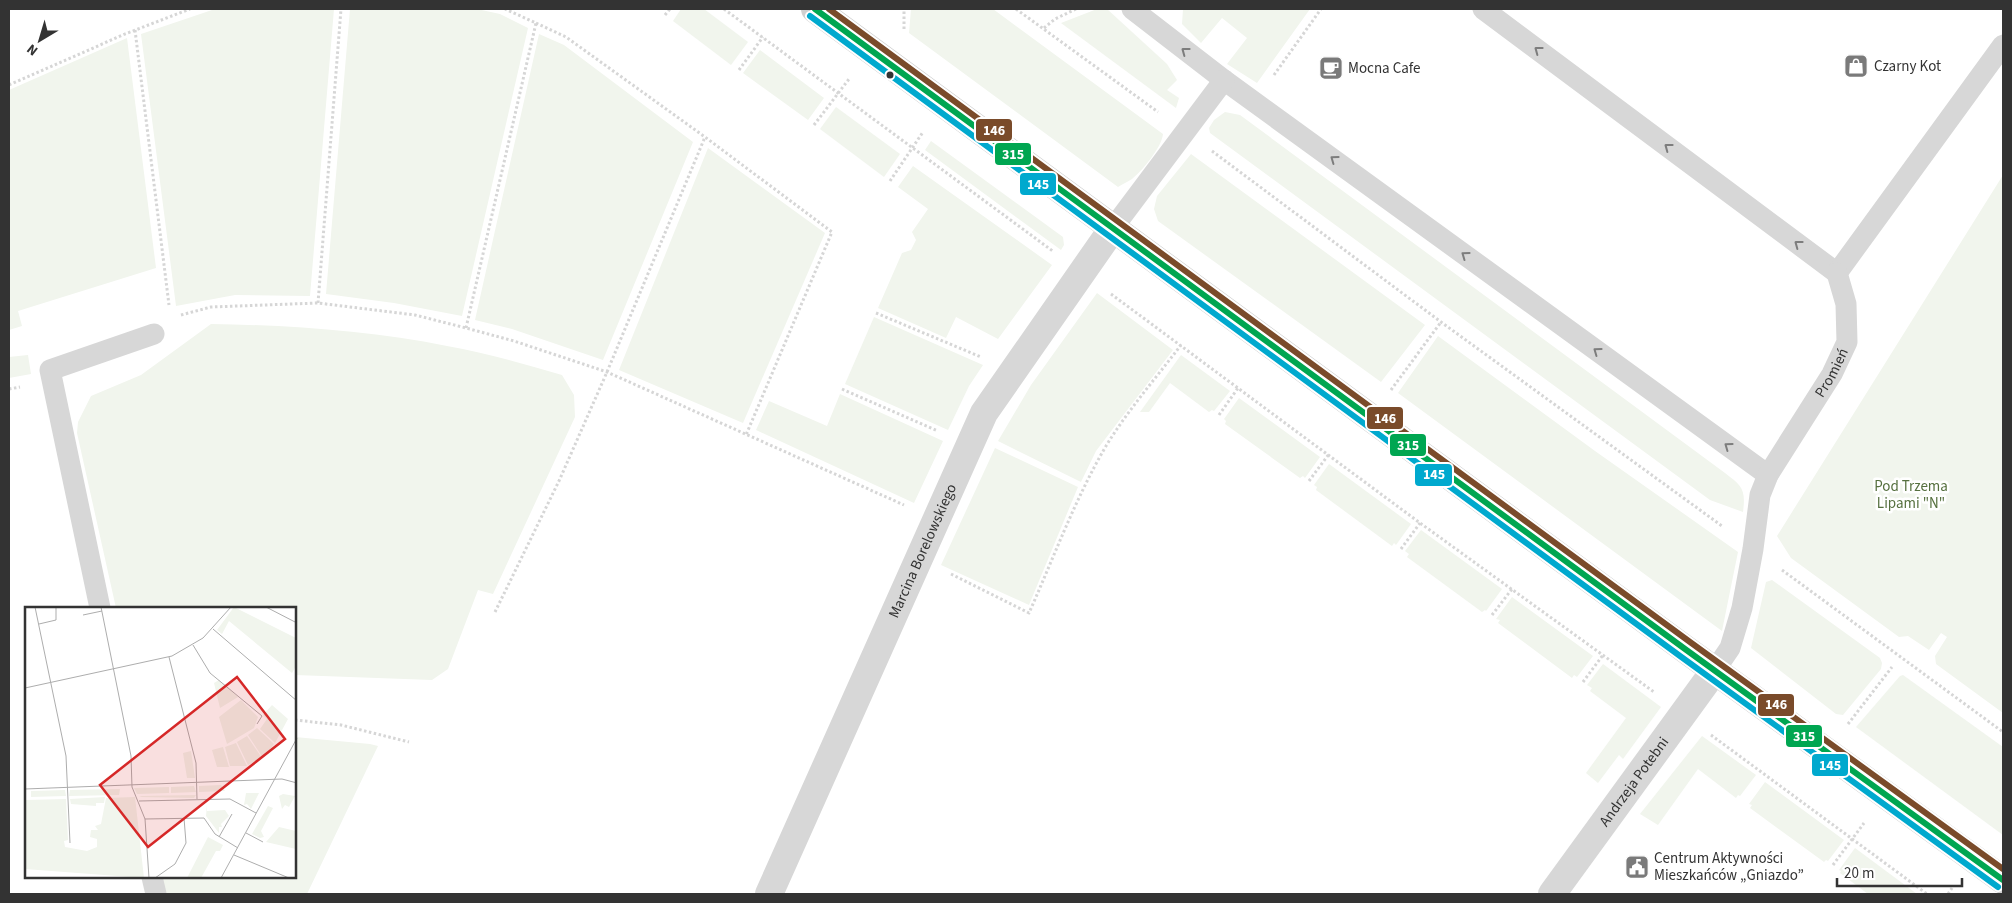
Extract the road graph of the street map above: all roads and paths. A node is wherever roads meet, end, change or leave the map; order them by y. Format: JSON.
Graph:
{"nodes":[{"id":1,"x":190,"y":9,"type":"edge"},
{"id":2,"x":342,"y":9,"type":"edge"},
{"id":3,"x":505,"y":9,"type":"edge"},
{"id":4,"x":670,"y":9,"type":"edge"},
{"id":5,"x":724,"y":9,"type":"edge"},
{"id":6,"x":815,"y":9,"type":"edge"},
{"id":7,"x":904,"y":9,"type":"edge"},
{"id":8,"x":1016,"y":9,"type":"edge"},
{"id":9,"x":1076,"y":9,"type":"edge"},
{"id":10,"x":1132,"y":9,"type":"edge"},
{"id":11,"x":1321,"y":9,"type":"edge"},
{"id":12,"x":1483,"y":9,"type":"edge"},
{"id":13,"x":665,"y":15,"type":"dead end"},
{"id":14,"x":536,"y":23,"type":"junction"},
{"id":15,"x":1044,"y":28,"type":"junction"},
{"id":16,"x":135,"y":30,"type":"junction"},
{"id":17,"x":904,"y":37,"type":"dead end"},
{"id":18,"x":763,"y":38,"type":"junction"},
{"id":19,"x":2003,"y":45,"type":"edge"},
{"id":20,"x":739,"y":70,"type":"dead end"},
{"id":21,"x":1224,"y":80,"type":"junction"},
{"id":22,"x":9,"y":85,"type":"edge"},
{"id":23,"x":839,"y":93,"type":"junction"},
{"id":24,"x":1255,"y":102,"type":"junction"},
{"id":25,"x":1161,"y":115,"type":"dead end"},
{"id":26,"x":814,"y":125,"type":"dead end"},
{"id":27,"x":926,"y":128,"type":"dead end"},
{"id":28,"x":705,"y":137,"type":"junction"},
{"id":29,"x":912,"y":147,"type":"junction"},
{"id":30,"x":1206,"y":147,"type":"dead end"},
{"id":31,"x":890,"y":181,"type":"dead end"},
{"id":32,"x":1113,"y":228,"type":"junction"},
{"id":33,"x":1082,"y":273,"type":"junction"},
{"id":34,"x":1837,"y":273,"type":"junction"},
{"id":35,"x":318,"y":303,"type":"junction"},
{"id":36,"x":876,"y":313,"type":"dead end"},
{"id":37,"x":170,"y":318,"type":"junction"},
{"id":38,"x":1441,"y":322,"type":"junction"},
{"id":39,"x":466,"y":328,"type":"junction"},
{"id":40,"x":154,"y":334,"type":"joint"},
{"id":41,"x":1181,"y":345,"type":"junction"},
{"id":42,"x":984,"y":359,"type":"dead end"},
{"id":43,"x":607,"y":372,"type":"junction"},
{"id":44,"x":1238,"y":388,"type":"junction"},
{"id":45,"x":842,"y":389,"type":"dead end"},
{"id":46,"x":1218,"y":415,"type":"dead end"},
{"id":47,"x":1371,"y":418,"type":"junction"},
{"id":48,"x":746,"y":434,"type":"junction"},
{"id":49,"x":943,"y":434,"type":"dead end"},
{"id":50,"x":1329,"y":454,"type":"junction"},
{"id":51,"x":1768,"y":475,"type":"junction"},
{"id":52,"x":1309,"y":481,"type":"dead end"},
{"id":53,"x":936,"y":520,"type":"junction"},
{"id":54,"x":1420,"y":522,"type":"junction"},
{"id":55,"x":1723,"y":526,"type":"dead end"},
{"id":56,"x":1401,"y":548,"type":"dead end"},
{"id":57,"x":1777,"y":567,"type":"dead end"},
{"id":58,"x":942,"y":570,"type":"dead end"},
{"id":59,"x":1512,"y":588,"type":"junction"},
{"id":60,"x":100,"y":607,"type":"edge"},
{"id":61,"x":495,"y":612,"type":"dead end"},
{"id":62,"x":1492,"y":615,"type":"dead end"},
{"id":63,"x":1603,"y":655,"type":"junction"},
{"id":64,"x":1892,"y":667,"type":"dead end"},
{"id":65,"x":1715,"y":670,"type":"junction"},
{"id":66,"x":1583,"y":682,"type":"dead end"},
{"id":67,"x":1683,"y":714,"type":"junction"},
{"id":68,"x":296,"y":720,"type":"edge"},
{"id":69,"x":2003,"y":732,"type":"edge"},
{"id":70,"x":409,"y":742,"type":"dead end"},
{"id":71,"x":1828,"y":752,"type":"junction"},
{"id":72,"x":1867,"y":818,"type":"dead end"},
{"id":73,"x":1853,"y":839,"type":"junction"},
{"id":74,"x":1833,"y":865,"type":"dead end"},
{"id":75,"x":152,"y":878,"type":"edge"},
{"id":76,"x":2003,"y":880,"type":"edge"},
{"id":77,"x":156,"y":894,"type":"edge"},
{"id":78,"x":769,"y":894,"type":"edge"},
{"id":79,"x":1552,"y":894,"type":"edge"},
{"id":80,"x":1927,"y":894,"type":"edge"}],
"edges":[{"from":1,"to":16,"type":"path"},
{"from":2,"to":35,"type":"path"},
{"from":3,"to":14,"type":"path"},
{"from":4,"to":13,"type":"path"},
{"from":5,"to":18,"type":"path"},
{"from":6,"to":32,"type":"street"},
{"from":7,"to":17,"type":"path"},
{"from":8,"to":15,"type":"path"},
{"from":9,"to":15,"type":"path"},
{"from":21,"to":10,"type":"lane","one_way":true},
{"from":11,"to":24,"type":"path"},
{"from":34,"to":12,"type":"lane","one_way":true},
{"from":14,"to":28,"type":"path"},
{"from":14,"to":39,"type":"path"},
{"from":15,"to":25,"type":"path"},
{"from":16,"to":22,"type":"path"},
{"from":16,"to":37,"type":"path"},
{"from":18,"to":20,"type":"path"},
{"from":18,"to":23,"type":"path"},
{"from":19,"to":34,"type":"lane"},
{"from":21,"to":24,"type":"lane"},
{"from":21,"to":32,"type":"lane"},
{"from":23,"to":26,"type":"path"},
{"from":23,"to":29,"type":"path"},
{"from":51,"to":24,"type":"lane","one_way":true},
{"from":27,"to":29,"type":"path"},
{"from":28,"to":43,"type":"path"},
{"from":28,"to":48,"type":"path"},
{"from":29,"to":31,"type":"path"},
{"from":29,"to":33,"type":"path"},
{"from":30,"to":38,"type":"path"},
{"from":32,"to":33,"type":"street","name":"Marcina Borelowskiego"},
{"from":32,"to":47,"type":"street"},
{"from":33,"to":41,"type":"path"},
{"from":33,"to":53,"type":"street","name":"Marcina Borelowskiego"},
{"from":34,"to":51,"type":"lane","name":"Promień"},
{"from":35,"to":37,"type":"path"},
{"from":35,"to":39,"type":"path"},
{"from":36,"to":42,"type":"path"},
{"from":37,"to":40,"type":"path"},
{"from":38,"to":47,"type":"path"},
{"from":38,"to":55,"type":"path"},
{"from":39,"to":43,"type":"path"},
{"from":40,"to":60,"type":"lane"},
{"from":41,"to":44,"type":"path"},
{"from":41,"to":58,"type":"path"},
{"from":43,"to":48,"type":"path"},
{"from":43,"to":61,"type":"path"},
{"from":44,"to":46,"type":"path"},
{"from":44,"to":50,"type":"path"},
{"from":45,"to":49,"type":"path"},
{"from":47,"to":65,"type":"street"},
{"from":48,"to":53,"type":"path"},
{"from":50,"to":52,"type":"path"},
{"from":50,"to":54,"type":"path"},
{"from":51,"to":65,"type":"lane","name":"Promień"},
{"from":53,"to":78,"type":"street","name":"Marcina Borelowskiego"},
{"from":54,"to":56,"type":"path"},
{"from":54,"to":59,"type":"path"},
{"from":57,"to":69,"type":"path"},
{"from":59,"to":62,"type":"path"},
{"from":59,"to":63,"type":"path"},
{"from":63,"to":66,"type":"path"},
{"from":63,"to":67,"type":"path"},
{"from":64,"to":71,"type":"path"},
{"from":65,"to":67,"type":"street","name":"Andrzeja Potebni"},
{"from":65,"to":71,"type":"street"},
{"from":67,"to":73,"type":"path"},
{"from":67,"to":79,"type":"street","name":"Andrzeja Potebni"},
{"from":68,"to":70,"type":"path"},
{"from":71,"to":76,"type":"street"},
{"from":72,"to":73,"type":"path"},
{"from":73,"to":74,"type":"path"},
{"from":73,"to":80,"type":"path"},
{"from":75,"to":77,"type":"lane"}]}
